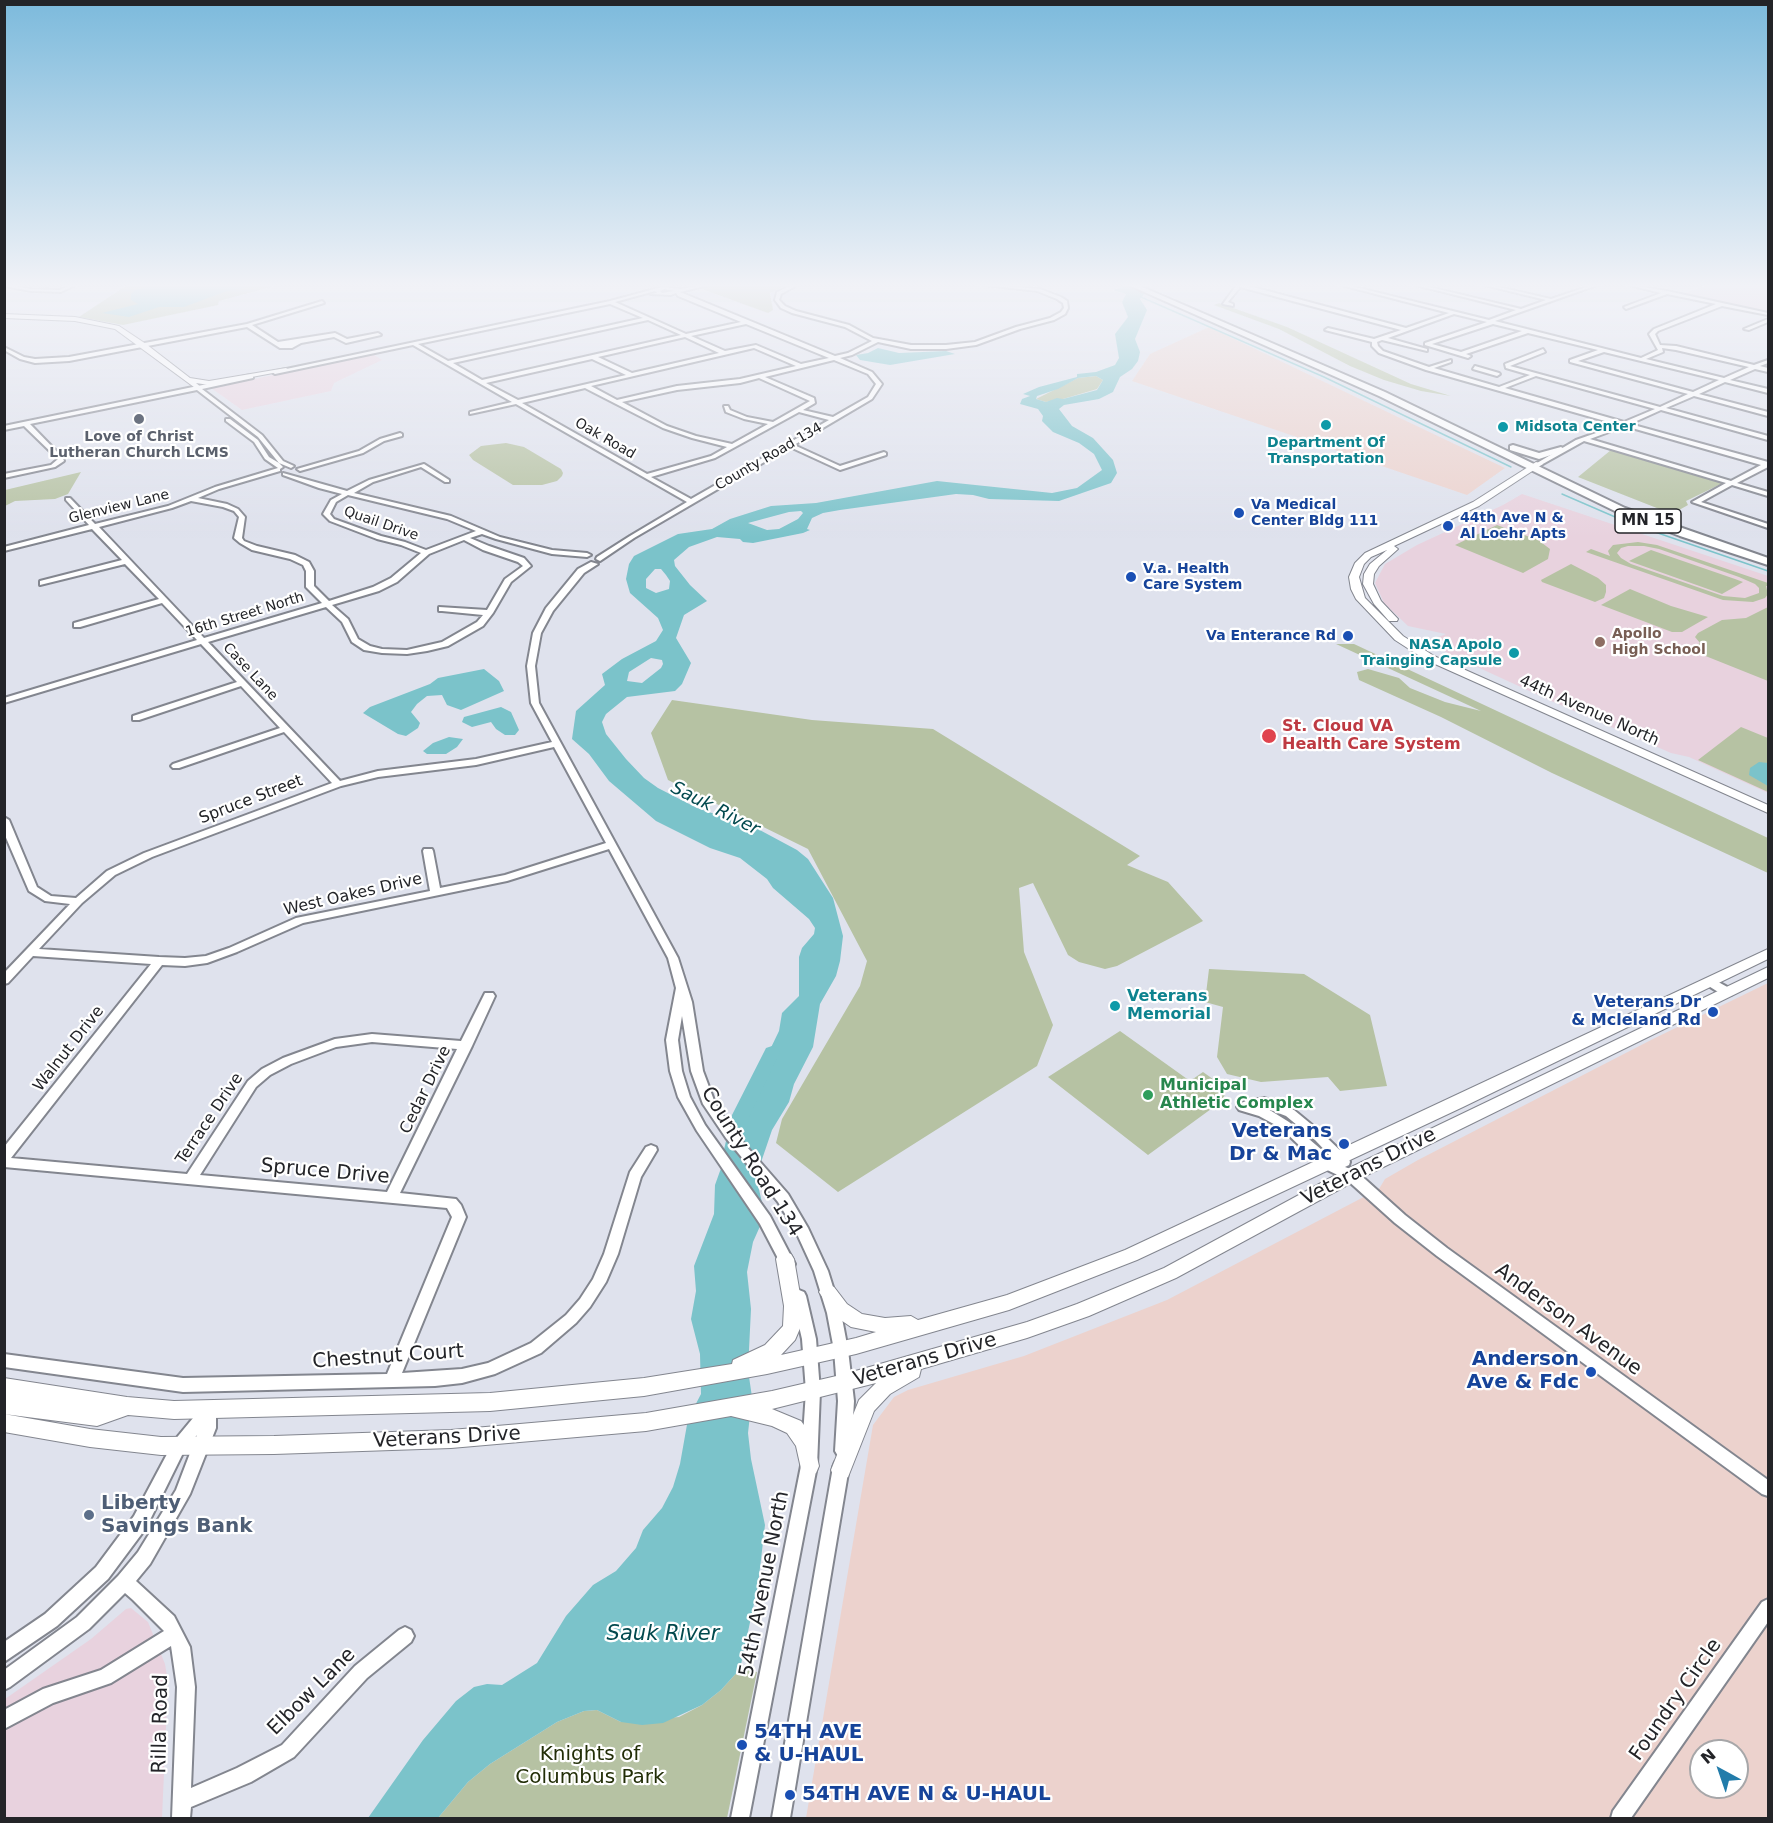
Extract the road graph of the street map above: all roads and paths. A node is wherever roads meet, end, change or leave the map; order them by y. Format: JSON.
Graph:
{"nodes":[{"id":1,"x":163,"y":368,"type":"edge"},
{"id":2,"x":174,"y":368,"type":"edge"},
{"id":3,"x":295,"y":368,"type":"edge"},
{"id":4,"x":456,"y":368,"type":"edge"},
{"id":5,"x":544,"y":368,"type":"edge"},
{"id":6,"x":616,"y":368,"type":"edge"},
{"id":7,"x":660,"y":368,"type":"edge"},
{"id":8,"x":788,"y":368,"type":"edge"},
{"id":9,"x":859,"y":368,"type":"edge"},
{"id":10,"x":1323,"y":368,"type":"edge"},
{"id":11,"x":1341,"y":368,"type":"edge"},
{"id":12,"x":1475,"y":368,"type":"dead end"},
{"id":13,"x":1512,"y":368,"type":"edge"},
{"id":14,"x":1598,"y":368,"type":"edge"},
{"id":15,"x":1678,"y":368,"type":"edge"},
{"id":16,"x":1754,"y":368,"type":"edge"},
{"id":17,"x":1428,"y":369,"type":"edge"},
{"id":18,"x":286,"y":370,"type":"junction"},
{"id":19,"x":1486,"y":371,"type":"junction"},
{"id":20,"x":1497,"y":374,"type":"dead end"},
{"id":21,"x":631,"y":375,"type":"junction"},
{"id":22,"x":1536,"y":375,"type":"junction"},
{"id":23,"x":759,"y":376,"type":"junction"},
{"id":24,"x":189,"y":380,"type":"junction"},
{"id":25,"x":1466,"y":380,"type":"junction"},
{"id":26,"x":1726,"y":380,"type":"junction"},
{"id":27,"x":482,"y":382,"type":"junction"},
{"id":28,"x":586,"y":386,"type":"junction"},
{"id":29,"x":198,"y":388,"type":"junction"},
{"id":30,"x":1498,"y":388,"type":"junction"},
{"id":31,"x":190,"y":390,"type":"junction"},
{"id":32,"x":1768,"y":391,"type":"edge"},
{"id":33,"x":1695,"y":394,"type":"junction"},
{"id":34,"x":516,"y":402,"type":"junction"},
{"id":35,"x":616,"y":402,"type":"junction"},
{"id":36,"x":726,"y":407,"type":"dead end"},
{"id":37,"x":1661,"y":409,"type":"junction"},
{"id":38,"x":798,"y":410,"type":"junction"},
{"id":39,"x":471,"y":412,"type":"dead end"},
{"id":40,"x":1768,"y":414,"type":"edge"},
{"id":41,"x":834,"y":419,"type":"junction"},
{"id":42,"x":772,"y":423,"type":"junction"},
{"id":43,"x":1455,"y":423,"type":"junction"},
{"id":44,"x":26,"y":424,"type":"junction"},
{"id":45,"x":1625,"y":424,"type":"junction"},
{"id":46,"x":4,"y":428,"type":"edge"},
{"id":47,"x":1607,"y":432,"type":"junction"},
{"id":48,"x":400,"y":435,"type":"dead end"},
{"id":49,"x":1768,"y":438,"type":"edge"},
{"id":50,"x":1583,"y":439,"type":"junction"},
{"id":51,"x":1591,"y":441,"type":"junction"},
{"id":52,"x":790,"y":445,"type":"junction"},
{"id":53,"x":732,"y":446,"type":"junction"},
{"id":54,"x":1561,"y":450,"type":"junction"},
{"id":55,"x":884,"y":454,"type":"dead end"},
{"id":56,"x":1768,"y":465,"type":"edge"},
{"id":57,"x":296,"y":468,"type":"junction"},
{"id":58,"x":1540,"y":468,"type":"junction"},
{"id":59,"x":281,"y":472,"type":"junction"},
{"id":60,"x":4,"y":476,"type":"edge"},
{"id":61,"x":647,"y":476,"type":"junction"},
{"id":62,"x":303,"y":480,"type":"junction"},
{"id":63,"x":1527,"y":480,"type":"junction"},
{"id":64,"x":447,"y":482,"type":"dead end"},
{"id":65,"x":1733,"y":483,"type":"junction"},
{"id":66,"x":348,"y":493,"type":"junction"},
{"id":67,"x":1768,"y":494,"type":"edge"},
{"id":68,"x":1589,"y":496,"type":"junction"},
{"id":69,"x":69,"y":499,"type":"dead end"},
{"id":70,"x":192,"y":499,"type":"junction"},
{"id":71,"x":691,"y":502,"type":"junction"},
{"id":72,"x":1449,"y":520,"type":"junction"},
{"id":73,"x":95,"y":526,"type":"junction"},
{"id":74,"x":1768,"y":526,"type":"edge"},
{"id":75,"x":482,"y":531,"type":"junction"},
{"id":76,"x":493,"y":536,"type":"junction"},
{"id":77,"x":464,"y":537,"type":"junction"},
{"id":78,"x":632,"y":537,"type":"junction"},
{"id":79,"x":4,"y":549,"type":"edge"},
{"id":80,"x":426,"y":552,"type":"junction"},
{"id":81,"x":589,"y":555,"type":"junction"},
{"id":82,"x":1768,"y":556,"type":"edge"},
{"id":83,"x":127,"y":561,"type":"junction"},
{"id":84,"x":597,"y":561,"type":"junction"},
{"id":85,"x":1768,"y":562,"type":"edge"},
{"id":86,"x":577,"y":563,"type":"junction"},
{"id":87,"x":43,"y":583,"type":"dead end"},
{"id":88,"x":562,"y":594,"type":"junction"},
{"id":89,"x":165,"y":600,"type":"junction"},
{"id":90,"x":327,"y":604,"type":"junction"},
{"id":91,"x":442,"y":609,"type":"dead end"},
{"id":92,"x":489,"y":613,"type":"junction"},
{"id":93,"x":77,"y":626,"type":"dead end"},
{"id":94,"x":203,"y":641,"type":"junction"},
{"id":95,"x":397,"y":652,"type":"junction"},
{"id":96,"x":390,"y":661,"type":"dead end"},
{"id":97,"x":242,"y":683,"type":"junction"},
{"id":98,"x":4,"y":701,"type":"edge"},
{"id":99,"x":136,"y":718,"type":"dead end"},
{"id":100,"x":284,"y":729,"type":"junction"},
{"id":101,"x":555,"y":744,"type":"junction"},
{"id":102,"x":176,"y":766,"type":"dead end"},
{"id":103,"x":338,"y":784,"type":"junction"},
{"id":104,"x":1768,"y":800,"type":"edge"},
{"id":105,"x":1768,"y":809,"type":"edge"},
{"id":106,"x":4,"y":820,"type":"edge"},
{"id":107,"x":610,"y":845,"type":"junction"},
{"id":108,"x":428,"y":851,"type":"dead end"},
{"id":109,"x":435,"y":892,"type":"junction"},
{"id":110,"x":78,"y":901,"type":"junction"},
{"id":111,"x":31,"y":952,"type":"junction"},
{"id":112,"x":1768,"y":954,"type":"edge"},
{"id":113,"x":159,"y":961,"type":"junction"},
{"id":114,"x":1768,"y":972,"type":"edge"},
{"id":115,"x":4,"y":980,"type":"edge"},
{"id":116,"x":1712,"y":982,"type":"junction"},
{"id":117,"x":682,"y":988,"type":"junction"},
{"id":118,"x":1727,"y":992,"type":"junction"},
{"id":119,"x":489,"y":996,"type":"dead end"},
{"id":120,"x":465,"y":1046,"type":"junction"},
{"id":121,"x":651,"y":1150,"type":"dead end"},
{"id":122,"x":4,"y":1157,"type":"edge"},
{"id":123,"x":1335,"y":1161,"type":"junction"},
{"id":124,"x":4,"y":1162,"type":"edge"},
{"id":125,"x":1351,"y":1175,"type":"junction"},
{"id":126,"x":190,"y":1179,"type":"junction"},
{"id":127,"x":391,"y":1198,"type":"junction"},
{"id":128,"x":785,"y":1259,"type":"junction"},
{"id":129,"x":828,"y":1292,"type":"junction"},
{"id":130,"x":958,"y":1319,"type":"junction"},
{"id":131,"x":841,"y":1350,"type":"junction"},
{"id":132,"x":950,"y":1354,"type":"junction"},
{"id":133,"x":810,"y":1357,"type":"junction"},
{"id":134,"x":4,"y":1360,"type":"edge"},
{"id":135,"x":766,"y":1360,"type":"junction"},
{"id":136,"x":392,"y":1379,"type":"junction"},
{"id":137,"x":845,"y":1383,"type":"junction"},
{"id":138,"x":4,"y":1388,"type":"edge"},
{"id":139,"x":813,"y":1391,"type":"junction"},
{"id":140,"x":4,"y":1405,"type":"edge"},
{"id":141,"x":127,"y":1406,"type":"junction"},
{"id":142,"x":773,"y":1409,"type":"junction"},
{"id":143,"x":208,"y":1411,"type":"junction"},
{"id":144,"x":4,"y":1423,"type":"edge"},
{"id":145,"x":179,"y":1446,"type":"junction"},
{"id":146,"x":202,"y":1446,"type":"junction"},
{"id":147,"x":809,"y":1466,"type":"junction"},
{"id":148,"x":841,"y":1470,"type":"junction"},
{"id":149,"x":1768,"y":1489,"type":"edge"},
{"id":150,"x":124,"y":1582,"type":"junction"},
{"id":151,"x":1768,"y":1608,"type":"edge"},
{"id":152,"x":175,"y":1634,"type":"junction"},
{"id":153,"x":405,"y":1636,"type":"dead end"},
{"id":154,"x":4,"y":1653,"type":"edge"},
{"id":155,"x":4,"y":1681,"type":"edge"},
{"id":156,"x":4,"y":1720,"type":"edge"},
{"id":157,"x":181,"y":1810,"type":"edge"},
{"id":158,"x":740,"y":1818,"type":"edge"},
{"id":159,"x":781,"y":1818,"type":"edge"},
{"id":160,"x":1620,"y":1818,"type":"edge"}],
"edges":[{"from":1,"to":31,"type":"main road"},
{"from":2,"to":24,"type":"main road"},
{"from":3,"to":18,"type":"street"},
{"from":4,"to":27,"type":"street","name":"Oak Road"},
{"from":5,"to":27,"type":"street"},
{"from":6,"to":21,"type":"street"},
{"from":7,"to":21,"type":"street"},
{"from":8,"to":23,"type":"street"},
{"from":9,"to":41,"type":"street","name":"County Road 134"},
{"from":10,"to":58,"type":"highway","number":"MN 15"},
{"from":11,"to":43,"type":"highway","number":"MN 15"},
{"from":12,"to":19,"type":"street"},
{"from":13,"to":22,"type":"street"},
{"from":14,"to":33,"type":"street"},
{"from":15,"to":26,"type":"street"},
{"from":16,"to":26,"type":"street"},
{"from":17,"to":25,"type":"street"},
{"from":18,"to":24,"type":"main road"},
{"from":18,"to":29,"type":"street"},
{"from":19,"to":20,"type":"street"},
{"from":19,"to":25,"type":"street"},
{"from":21,"to":28,"type":"street"},
{"from":22,"to":30,"type":"street"},
{"from":22,"to":37,"type":"street"},
{"from":23,"to":35,"type":"street"},
{"from":23,"to":38,"type":"street"},
{"from":24,"to":29,"type":"main road"},
{"from":25,"to":30,"type":"street"},
{"from":26,"to":32,"type":"street"},
{"from":26,"to":33,"type":"street"},
{"from":27,"to":34,"type":"street","name":"Oak Road"},
{"from":28,"to":34,"type":"street"},
{"from":28,"to":35,"type":"street"},
{"from":29,"to":31,"type":"street"},
{"from":29,"to":57,"type":"street"},
{"from":30,"to":45,"type":"street"},
{"from":31,"to":44,"type":"street"},
{"from":31,"to":59,"type":"street"},
{"from":33,"to":37,"type":"street"},
{"from":33,"to":40,"type":"street"},
{"from":34,"to":39,"type":"street"},
{"from":34,"to":61,"type":"street","name":"Oak Road"},
{"from":35,"to":53,"type":"street"},
{"from":36,"to":42,"type":"street"},
{"from":37,"to":45,"type":"street"},
{"from":37,"to":49,"type":"street"},
{"from":38,"to":41,"type":"street"},
{"from":38,"to":42,"type":"street"},
{"from":41,"to":52,"type":"street","name":"County Road 134"},
{"from":42,"to":53,"type":"street"},
{"from":43,"to":54,"type":"highway"},
{"from":43,"to":58,"type":"highway","number":"MN 15"},
{"from":44,"to":46,"type":"street"},
{"from":44,"to":60,"type":"street"},
{"from":45,"to":47,"type":"street"},
{"from":45,"to":56,"type":"street"},
{"from":47,"to":50,"type":"street"},
{"from":47,"to":51,"type":"street"},
{"from":48,"to":57,"type":"street","name":"Glenview Lane"},
{"from":50,"to":51,"type":"street"},
{"from":50,"to":54,"type":"street"},
{"from":51,"to":58,"type":"street"},
{"from":51,"to":65,"type":"street"},
{"from":52,"to":55,"type":"street"},
{"from":52,"to":71,"type":"street","name":"County Road 134"},
{"from":53,"to":61,"type":"street"},
{"from":54,"to":58,"type":"street"},
{"from":56,"to":65,"type":"street"},
{"from":57,"to":59,"type":"street","name":"Glenview Lane"},
{"from":57,"to":62,"type":"street"},
{"from":58,"to":63,"type":"main road"},
{"from":58,"to":68,"type":"highway","number":"MN 15"},
{"from":58,"to":72,"type":"main road"},
{"from":58,"to":82,"type":"highway","number":"MN 15"},
{"from":59,"to":62,"type":"street"},
{"from":59,"to":70,"type":"street","name":"Glenview Lane"},
{"from":61,"to":71,"type":"street","name":"Oak Road"},
{"from":62,"to":66,"type":"street"},
{"from":63,"to":68,"type":"highway"},
{"from":63,"to":72,"type":"main road"},
{"from":64,"to":66,"type":"street"},
{"from":65,"to":67,"type":"street"},
{"from":65,"to":74,"type":"street"},
{"from":66,"to":75,"type":"street"},
{"from":66,"to":80,"type":"street","name":"Quail Drive"},
{"from":68,"to":85,"type":"highway","number":"MN 15"},
{"from":69,"to":73,"type":"street","name":"Case Lane"},
{"from":70,"to":73,"type":"street","name":"Glenview Lane"},
{"from":70,"to":90,"type":"street"},
{"from":71,"to":78,"type":"street","name":"County Road 134"},
{"from":72,"to":104,"type":"main road","name":"44th Avenue North"},
{"from":72,"to":105,"type":"main road","name":"44th Avenue North"},
{"from":73,"to":79,"type":"street","name":"Glenview Lane"},
{"from":73,"to":83,"type":"street","name":"Case Lane"},
{"from":75,"to":76,"type":"street"},
{"from":75,"to":77,"type":"street","name":"16th Street North"},
{"from":76,"to":81,"type":"street"},
{"from":76,"to":86,"type":"street"},
{"from":77,"to":80,"type":"street","name":"16th Street North"},
{"from":77,"to":92,"type":"street"},
{"from":78,"to":81,"type":"street","name":"County Road 134"},
{"from":78,"to":84,"type":"street","name":"County Road 134"},
{"from":80,"to":90,"type":"street","name":"16th Street North"},
{"from":81,"to":84,"type":"street"},
{"from":81,"to":86,"type":"street","name":"County Road 134"},
{"from":83,"to":87,"type":"street"},
{"from":83,"to":89,"type":"street","name":"Case Lane"},
{"from":84,"to":86,"type":"street"},
{"from":84,"to":88,"type":"street","name":"County Road 134"},
{"from":86,"to":88,"type":"street","name":"County Road 134"},
{"from":88,"to":101,"type":"street","name":"County Road 134"},
{"from":89,"to":93,"type":"street"},
{"from":89,"to":94,"type":"street","name":"Case Lane"},
{"from":90,"to":94,"type":"street","name":"16th Street North"},
{"from":90,"to":95,"type":"street"},
{"from":91,"to":92,"type":"street"},
{"from":92,"to":95,"type":"street"},
{"from":94,"to":97,"type":"street","name":"Case Lane"},
{"from":94,"to":98,"type":"street","name":"16th Street North"},
{"from":95,"to":96,"type":"street"},
{"from":97,"to":99,"type":"street"},
{"from":97,"to":100,"type":"street","name":"Case Lane"},
{"from":100,"to":102,"type":"street"},
{"from":100,"to":103,"type":"street","name":"Case Lane"},
{"from":101,"to":103,"type":"street","name":"Spruce Street"},
{"from":101,"to":107,"type":"street","name":"County Road 134"},
{"from":103,"to":110,"type":"street","name":"Spruce Street"},
{"from":106,"to":110,"type":"street"},
{"from":107,"to":109,"type":"street","name":"West Oakes Drive"},
{"from":107,"to":117,"type":"street","name":"County Road 134"},
{"from":108,"to":109,"type":"street"},
{"from":109,"to":113,"type":"street","name":"West Oakes Drive"},
{"from":110,"to":111,"type":"street","name":"Spruce Street"},
{"from":111,"to":113,"type":"street","name":"West Oakes Drive"},
{"from":111,"to":115,"type":"street","name":"Spruce Street"},
{"from":112,"to":116,"type":"main road","name":"Veterans Drive"},
{"from":113,"to":122,"type":"street","name":"Walnut Drive"},
{"from":114,"to":118,"type":"main road","name":"Veterans Drive"},
{"from":116,"to":118,"type":"street"},
{"from":116,"to":123,"type":"main road","name":"Veterans Drive"},
{"from":117,"to":128,"type":"street","name":"County Road 134"},
{"from":117,"to":129,"type":"street","name":"County Road 134"},
{"from":118,"to":125,"type":"main road","name":"Veterans Drive"},
{"from":119,"to":120,"type":"street","name":"Cedar Drive"},
{"from":120,"to":126,"type":"street","name":"Terrace Drive"},
{"from":120,"to":127,"type":"street","name":"Cedar Drive"},
{"from":121,"to":136,"type":"street","name":"Chestnut Court"},
{"from":123,"to":123,"type":"street","name":"Anderson Avenue"},
{"from":123,"to":125,"type":"street","name":"Anderson Avenue"},
{"from":123,"to":130,"type":"main road","name":"Veterans Drive"},
{"from":124,"to":126,"type":"street","name":"Spruce Drive"},
{"from":125,"to":132,"type":"main road","name":"Veterans Drive"},
{"from":125,"to":149,"type":"street","name":"Anderson Avenue"},
{"from":126,"to":127,"type":"street","name":"Spruce Drive"},
{"from":127,"to":136,"type":"street","name":"Spruce Drive"},
{"from":128,"to":133,"type":"street","name":"County Road 134"},
{"from":128,"to":135,"type":"main road"},
{"from":129,"to":130,"type":"main road"},
{"from":129,"to":131,"type":"street","name":"County Road 134"},
{"from":130,"to":131,"type":"main road","name":"Veterans Drive"},
{"from":131,"to":133,"type":"main road","name":"Veterans Drive"},
{"from":131,"to":137,"type":"street","name":"County Road 134"},
{"from":132,"to":137,"type":"main road","name":"Veterans Drive"},
{"from":132,"to":148,"type":"main road"},
{"from":133,"to":135,"type":"main road","name":"Veterans Drive"},
{"from":133,"to":139,"type":"street","name":"54th Avenue North"},
{"from":134,"to":136,"type":"street","name":"Chestnut Court"},
{"from":135,"to":143,"type":"main road","name":"Veterans Drive"},
{"from":137,"to":139,"type":"main road","name":"Veterans Drive"},
{"from":137,"to":148,"type":"street"},
{"from":138,"to":141,"type":"main road","name":"Veterans Drive"},
{"from":139,"to":142,"type":"main road","name":"Veterans Drive"},
{"from":139,"to":147,"type":"street","name":"54th Avenue North"},
{"from":140,"to":141,"type":"main road"},
{"from":141,"to":143,"type":"main road","name":"Veterans Drive"},
{"from":142,"to":146,"type":"main road","name":"Veterans Drive"},
{"from":142,"to":147,"type":"main road"},
{"from":143,"to":145,"type":"street"},
{"from":143,"to":146,"type":"street"},
{"from":144,"to":145,"type":"main road","name":"Veterans Drive"},
{"from":145,"to":146,"type":"main road","name":"Veterans Drive"},
{"from":145,"to":154,"type":"street"},
{"from":146,"to":150,"type":"street"},
{"from":147,"to":158,"type":"street","name":"54th Avenue North"},
{"from":148,"to":159,"type":"street"},
{"from":150,"to":152,"type":"street","name":"Rilla Road"},
{"from":150,"to":155,"type":"street"},
{"from":151,"to":160,"type":"street","name":"Foundry Circle"},
{"from":152,"to":156,"type":"street"},
{"from":152,"to":157,"type":"street","name":"Rilla Road"},
{"from":153,"to":157,"type":"street","name":"Elbow Lane"}]}
